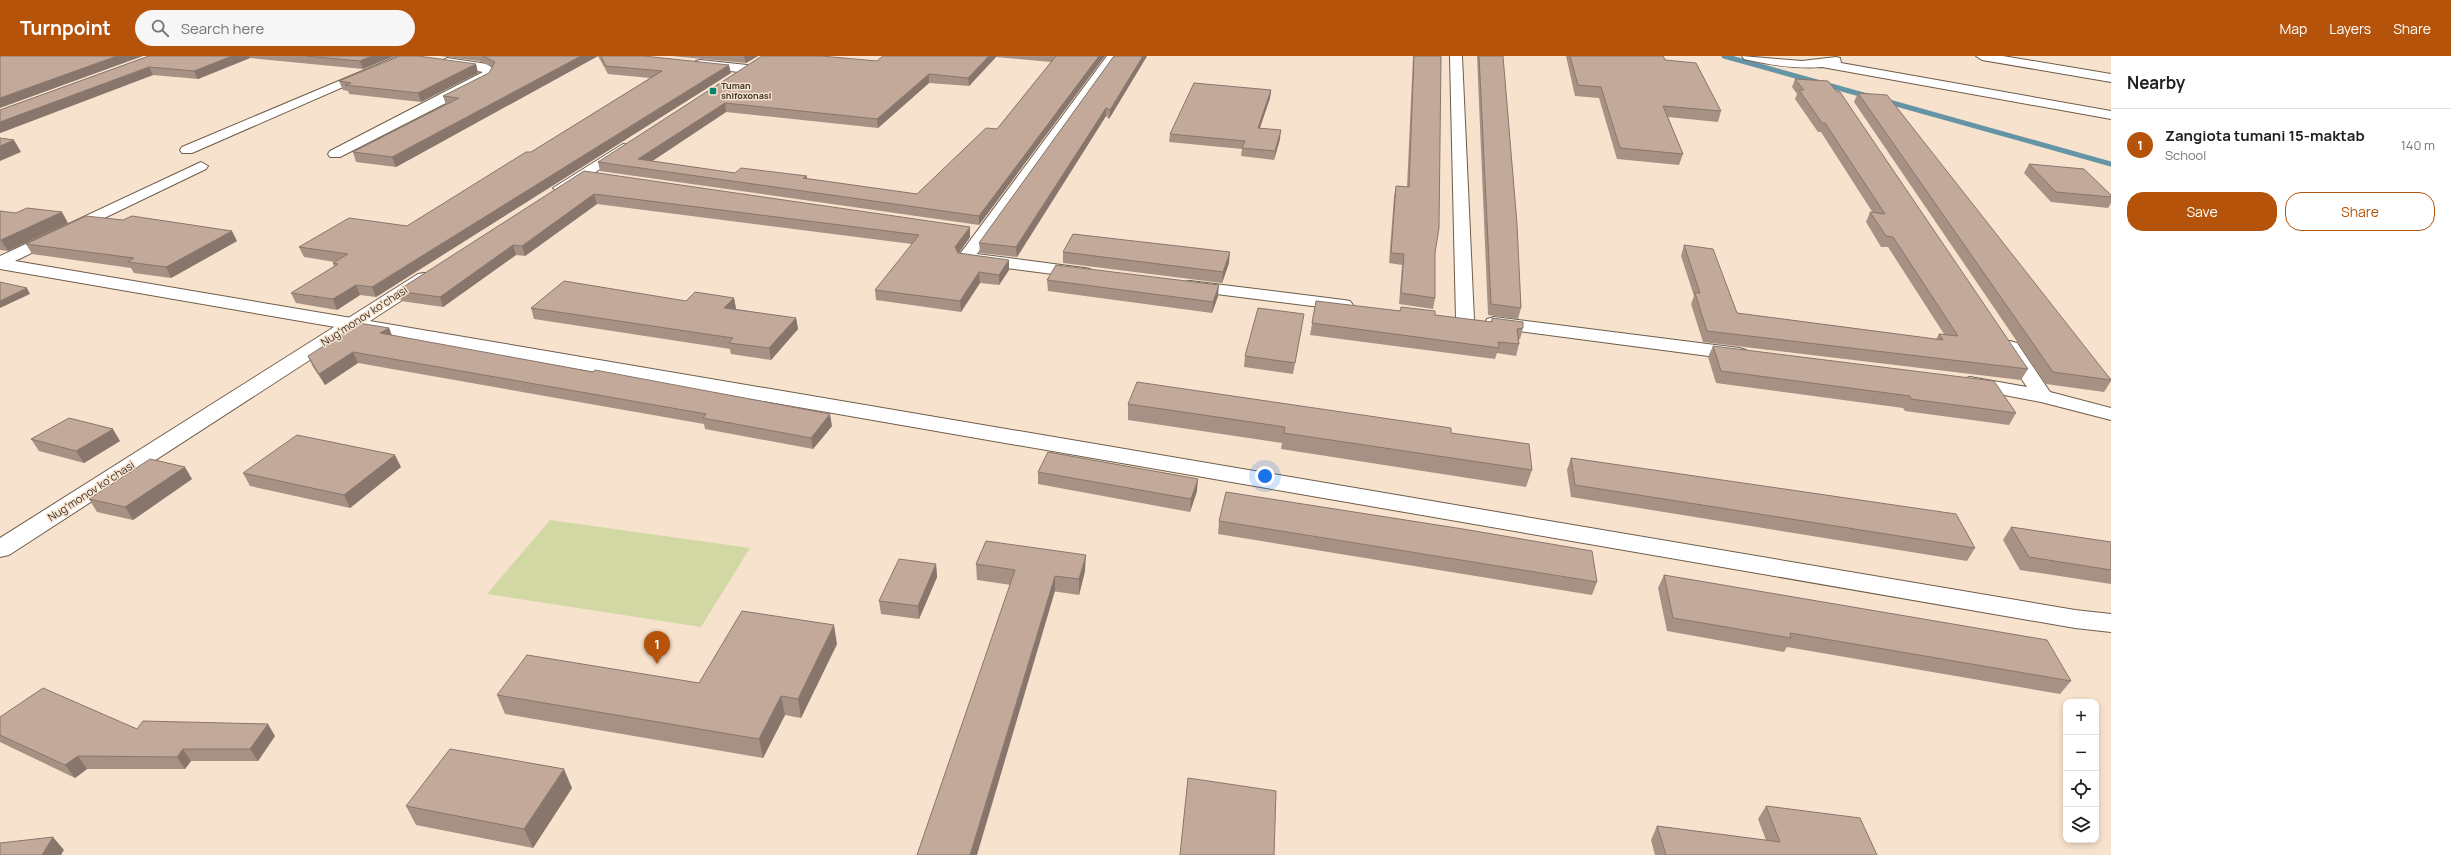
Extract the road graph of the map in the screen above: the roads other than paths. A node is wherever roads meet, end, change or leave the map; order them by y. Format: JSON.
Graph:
{"nodes":[{"id":1,"x":407,"y":56,"type":"edge"},
{"id":2,"x":1113,"y":56,"type":"edge"},
{"id":3,"x":1456,"y":56,"type":"edge"},
{"id":4,"x":1748,"y":56,"type":"edge"},
{"id":5,"x":1982,"y":56,"type":"edge"},
{"id":6,"x":1860,"y":57,"type":"edge"},
{"id":7,"x":421,"y":59,"type":"edge"},
{"id":8,"x":762,"y":59,"type":"edge"},
{"id":9,"x":437,"y":61,"type":"edge"},
{"id":10,"x":684,"y":63,"type":"edge"},
{"id":11,"x":1822,"y":63,"type":"junction"},
{"id":12,"x":747,"y":69,"type":"junction"},
{"id":13,"x":2111,"y":78,"type":"edge"},
{"id":14,"x":724,"y":84,"type":"edge"},
{"id":15,"x":2111,"y":115,"type":"edge"},
{"id":16,"x":635,"y":141,"type":"edge"},
{"id":17,"x":187,"y":150,"type":"dead end"},
{"id":18,"x":335,"y":154,"type":"dead end"},
{"id":19,"x":201,"y":166,"type":"dead end"},
{"id":20,"x":583,"y":174,"type":"junction"},
{"id":21,"x":606,"y":177,"type":"edge"},
{"id":22,"x":544,"y":200,"type":"edge"},
{"id":23,"x":0,"y":263,"type":"edge"},
{"id":24,"x":438,"y":268,"type":"edge"},
{"id":25,"x":1101,"y":275,"type":"edge"},
{"id":26,"x":1172,"y":283,"type":"edge"},
{"id":27,"x":1362,"y":307,"type":"edge"},
{"id":28,"x":353,"y":324,"type":"junction"},
{"id":29,"x":2003,"y":336,"type":"edge"},
{"id":30,"x":1756,"y":356,"type":"edge"},
{"id":31,"x":1952,"y":380,"type":"edge"},
{"id":32,"x":2043,"y":396,"type":"junction"},
{"id":33,"x":2111,"y":414,"type":"edge"},
{"id":34,"x":0,"y":549,"type":"edge"},
{"id":35,"x":2111,"y":623,"type":"edge"}],
"edges":[{"from":1,"to":7,"type":"street"},
{"from":1,"to":17,"type":"street"},
{"from":2,"to":25,"type":"street"},
{"from":3,"to":30,"type":"street"},
{"from":4,"to":11,"type":"street"},
{"from":5,"to":13,"type":"street"},
{"from":6,"to":11,"type":"street"},
{"from":8,"to":12,"type":"street"},
{"from":9,"to":18,"type":"street"},
{"from":10,"to":12,"type":"street"},
{"from":11,"to":15,"type":"street"},
{"from":12,"to":14,"type":"street"},
{"from":16,"to":20,"type":"street"},
{"from":19,"to":23,"type":"street"},
{"from":20,"to":21,"type":"street"},
{"from":20,"to":22,"type":"street"},
{"from":23,"to":28,"type":"street"},
{"from":24,"to":28,"type":"street","name":"Nugʻmonov koʻchasi"},
{"from":26,"to":27,"type":"street"},
{"from":28,"to":34,"type":"street","name":"Nugʻmonov koʻchasi"},
{"from":28,"to":35,"type":"street"},
{"from":29,"to":32,"type":"street"},
{"from":31,"to":32,"type":"street"},
{"from":32,"to":33,"type":"street"}]}
